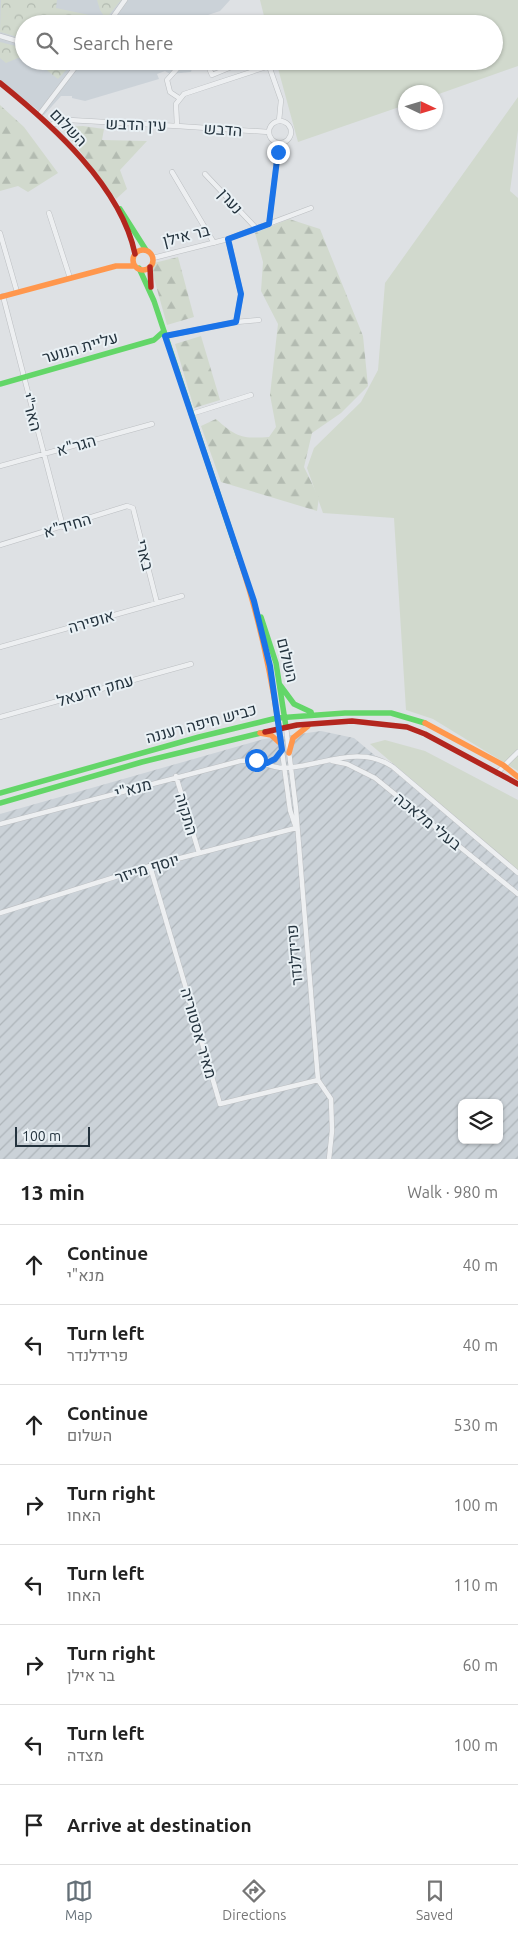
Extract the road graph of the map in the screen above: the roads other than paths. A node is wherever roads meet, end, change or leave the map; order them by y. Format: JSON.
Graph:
{"nodes":[{"id":1,"x":125,"y":0,"type":"edge"},
{"id":2,"x":114,"y":15,"type":"edge"},
{"id":3,"x":0,"y":36,"type":"edge"},
{"id":4,"x":15,"y":40,"type":"edge"},
{"id":5,"x":73,"y":70,"type":"edge"},
{"id":6,"x":176,"y":70,"type":"edge"},
{"id":7,"x":210,"y":70,"type":"edge"},
{"id":8,"x":224,"y":70,"type":"edge"},
{"id":9,"x":254,"y":70,"type":"edge"},
{"id":10,"x":270,"y":70,"type":"edge"},
{"id":11,"x":0,"y":83,"type":"edge"},
{"id":12,"x":179,"y":98,"type":"junction"},
{"id":13,"x":39,"y":115,"type":"junction"},
{"id":14,"x":279,"y":121,"type":"junction"},
{"id":15,"x":50,"y":125,"type":"junction"},
{"id":16,"x":177,"y":126,"type":"junction"},
{"id":17,"x":269,"y":132,"type":"junction"},
{"id":18,"x":279,"y":142,"type":"junction"},
{"id":19,"x":172,"y":172,"type":"dead end"},
{"id":20,"x":205,"y":174,"type":"dead end"},
{"id":21,"x":110,"y":198,"type":"junction"},
{"id":22,"x":311,"y":208,"type":"dead end"},
{"id":23,"x":49,"y":213,"type":"dead end"},
{"id":24,"x":269,"y":224,"type":"junction"},
{"id":25,"x":256,"y":228,"type":"junction"},
{"id":26,"x":0,"y":233,"type":"edge"},
{"id":27,"x":228,"y":239,"type":"junction"},
{"id":28,"x":214,"y":243,"type":"junction"},
{"id":29,"x":146,"y":250,"type":"junction"},
{"id":30,"x":135,"y":254,"type":"junction"},
{"id":31,"x":152,"y":258,"type":"junction"},
{"id":32,"x":137,"y":267,"type":"junction"},
{"id":33,"x":150,"y":267,"type":"junction"},
{"id":34,"x":70,"y":278,"type":"junction"},
{"id":35,"x":17,"y":292,"type":"junction"},
{"id":36,"x":1,"y":296,"type":"edge"},
{"id":37,"x":154,"y":301,"type":"junction"},
{"id":38,"x":259,"y":320,"type":"dead end"},
{"id":39,"x":236,"y":322,"type":"junction"},
{"id":40,"x":165,"y":334,"type":"junction"},
{"id":41,"x":23,"y":378,"type":"junction"},
{"id":42,"x":0,"y":384,"type":"edge"},
{"id":43,"x":251,"y":395,"type":"dead end"},
{"id":44,"x":191,"y":414,"type":"junction"},
{"id":45,"x":152,"y":424,"type":"dead end"},
{"id":46,"x":43,"y":454,"type":"junction"},
{"id":47,"x":0,"y":466,"type":"edge"},
{"id":48,"x":133,"y":508,"type":"joint"},
{"id":49,"x":63,"y":527,"type":"junction"},
{"id":50,"x":0,"y":545,"type":"edge"},
{"id":51,"x":182,"y":596,"type":"dead end"},
{"id":52,"x":254,"y":601,"type":"junction"},
{"id":53,"x":157,"y":603,"type":"junction"},
{"id":54,"x":0,"y":647,"type":"edge"},
{"id":55,"x":191,"y":664,"type":"dead end"},
{"id":56,"x":280,"y":685,"type":"junction"},
{"id":57,"x":321,"y":714,"type":"junction"},
{"id":58,"x":285,"y":716,"type":"junction"},
{"id":59,"x":0,"y":717,"type":"edge"},
{"id":60,"x":277,"y":718,"type":"junction"},
{"id":61,"x":312,"y":724,"type":"junction"},
{"id":62,"x":286,"y":727,"type":"junction"},
{"id":63,"x":279,"y":728,"type":"junction"},
{"id":64,"x":256,"y":733,"type":"junction"},
{"id":65,"x":282,"y":747,"type":"junction"},
{"id":66,"x":518,"y":752,"type":"edge"},
{"id":67,"x":289,"y":753,"type":"junction"},
{"id":68,"x":331,"y":761,"type":"junction"},
{"id":69,"x":267,"y":763,"type":"junction"},
{"id":70,"x":503,"y":765,"type":"junction"},
{"id":71,"x":290,"y":767,"type":"junction"},
{"id":72,"x":284,"y":768,"type":"junction"},
{"id":73,"x":497,"y":773,"type":"junction"},
{"id":74,"x":176,"y":776,"type":"junction"},
{"id":75,"x":518,"y":777,"type":"edge"},
{"id":76,"x":518,"y":784,"type":"edge"},
{"id":77,"x":0,"y":793,"type":"edge"},
{"id":78,"x":0,"y":803,"type":"edge"},
{"id":79,"x":0,"y":824,"type":"edge"},
{"id":80,"x":296,"y":828,"type":"junction"},
{"id":81,"x":199,"y":853,"type":"junction"},
{"id":82,"x":150,"y":866,"type":"junction"},
{"id":83,"x":518,"y":873,"type":"edge"},
{"id":84,"x":518,"y":894,"type":"edge"},
{"id":85,"x":0,"y":913,"type":"edge"},
{"id":86,"x":318,"y":1080,"type":"junction"},
{"id":87,"x":329,"y":1159,"type":"edge"}],
"edges":[{"from":1,"to":2,"type":"street"},
{"from":3,"to":4,"type":"street"},
{"from":5,"to":13,"type":"street"},
{"from":6,"to":12,"type":"street"},
{"from":7,"to":8,"type":"street"},
{"from":9,"to":12,"type":"street","name":"עין הדבש"},
{"from":10,"to":14,"type":"street","name":"עין הדבש"},
{"from":11,"to":13,"type":"main road","name":"השלום"},
{"from":12,"to":16,"type":"street","name":"עין הדבש"},
{"from":13,"to":15,"type":"main road","name":"השלום"},
{"from":14,"to":17,"type":"street"},
{"from":14,"to":18,"type":"street"},
{"from":15,"to":16,"type":"street","name":"עין הדבש"},
{"from":15,"to":21,"type":"main road","name":"השלום"},
{"from":16,"to":17,"type":"street","name":"הדבש"},
{"from":17,"to":18,"type":"street"},
{"from":18,"to":24,"type":"street"},
{"from":19,"to":28,"type":"street"},
{"from":20,"to":25,"type":"street","name":"נערן"},
{"from":21,"to":29,"type":"main road","name":"השלום"},
{"from":21,"to":30,"type":"main road","name":"השלום"},
{"from":22,"to":24,"type":"street","name":"בר אילן"},
{"from":23,"to":34,"type":"street"},
{"from":24,"to":25,"type":"street","name":"בר אילן"},
{"from":25,"to":27,"type":"street","name":"בר אילן"},
{"from":26,"to":35,"type":"street"},
{"from":27,"to":28,"type":"street","name":"בר אילן"},
{"from":27,"to":39,"type":"street"},
{"from":28,"to":31,"type":"street","name":"בר אילן"},
{"from":29,"to":30,"type":"main road"},
{"from":29,"to":31,"type":"main road"},
{"from":30,"to":32,"type":"main road"},
{"from":31,"to":33,"type":"main road"},
{"from":32,"to":33,"type":"main road"},
{"from":32,"to":34,"type":"main road"},
{"from":32,"to":37,"type":"main road","name":"השלום"},
{"from":33,"to":37,"type":"main road","name":"השלום"},
{"from":34,"to":35,"type":"main road"},
{"from":35,"to":36,"type":"main road"},
{"from":36,"to":41,"type":"street","name":"האר\"י"},
{"from":37,"to":40,"type":"main road","name":"השלום"},
{"from":38,"to":39,"type":"street"},
{"from":39,"to":40,"type":"street"},
{"from":40,"to":41,"type":"main road","name":"עליית הנוער"},
{"from":40,"to":44,"type":"main road","name":"השלום"},
{"from":41,"to":42,"type":"main road","name":"עליית הנוער"},
{"from":41,"to":46,"type":"street","name":"האר\"י"},
{"from":43,"to":44,"type":"street"},
{"from":44,"to":52,"type":"main road","name":"השלום"},
{"from":45,"to":46,"type":"street","name":"הגר\"א"},
{"from":46,"to":47,"type":"street","name":"הגר\"א"},
{"from":46,"to":49,"type":"street","name":"האר\"י"},
{"from":48,"to":49,"type":"street","name":"החיד\"א"},
{"from":48,"to":53,"type":"street","name":"בארי"},
{"from":49,"to":50,"type":"street","name":"החיד\"א"},
{"from":51,"to":53,"type":"street","name":"אופירה"},
{"from":52,"to":56,"type":"main road","name":"השלום"},
{"from":52,"to":60,"type":"main road","name":"השלום"},
{"from":53,"to":54,"type":"street","name":"אופירה"},
{"from":55,"to":59,"type":"street","name":"עמק יזרעאל"},
{"from":56,"to":57,"type":"main road"},
{"from":56,"to":58,"type":"main road","name":"השלום"},
{"from":57,"to":58,"type":"main road","name":"כביש חיפה רעננה"},
{"from":57,"to":70,"type":"main road","name":"כביש חיפה רעננה"},
{"from":58,"to":60,"type":"main road","name":"כביש חיפה רעננה"},
{"from":58,"to":62,"type":"main road","name":"השלום"},
{"from":60,"to":63,"type":"main road","name":"פרידלנדר"},
{"from":60,"to":77,"type":"main road","name":"כביש חיפה רעננה"},
{"from":61,"to":62,"type":"main road","name":"כביש חיפה רעננה"},
{"from":61,"to":67,"type":"main road"},
{"from":61,"to":73,"type":"main road","name":"כביש חיפה רעננה"},
{"from":62,"to":63,"type":"main road","name":"כביש חיפה רעננה"},
{"from":62,"to":67,"type":"street","name":"פרידלנדר"},
{"from":63,"to":64,"type":"main road","name":"כביש חיפה רעננה"},
{"from":63,"to":65,"type":"street","name":"פרידלנדר"},
{"from":64,"to":65,"type":"main road"},
{"from":64,"to":78,"type":"main road","name":"כביש חיפה רעננה"},
{"from":65,"to":69,"type":"street"},
{"from":65,"to":72,"type":"street","name":"פרידלנדר"},
{"from":66,"to":70,"type":"street"},
{"from":67,"to":71,"type":"street","name":"פרידלנדר"},
{"from":68,"to":71,"type":"street","name":"בעלי מלאכה"},
{"from":68,"to":83,"type":"street","name":"בעלי מלאכה"},
{"from":68,"to":84,"type":"street","name":"בעלי מלאכה"},
{"from":69,"to":72,"type":"street","name":"מנא\"י"},
{"from":69,"to":74,"type":"street","name":"מנא\"י"},
{"from":70,"to":73,"type":"street"},
{"from":70,"to":75,"type":"main road","name":"כביש חיפה רעננה"},
{"from":71,"to":72,"type":"street","name":"מנא\"י"},
{"from":71,"to":80,"type":"street","name":"פרידלנדר"},
{"from":72,"to":80,"type":"street","name":"פרידלנדר"},
{"from":73,"to":76,"type":"main road","name":"כביש חיפה רעננה"},
{"from":74,"to":79,"type":"street","name":"מנא\"י"},
{"from":74,"to":81,"type":"street","name":"התקוה"},
{"from":80,"to":81,"type":"street","name":"יוסף מייזר"},
{"from":80,"to":86,"type":"street","name":"פרידלנדר"},
{"from":81,"to":82,"type":"street","name":"יוסף מייזר"},
{"from":82,"to":85,"type":"street","name":"יוסף מייזר"},
{"from":82,"to":86,"type":"street","name":"מאיר אסטוריה"},
{"from":86,"to":87,"type":"street"}]}
